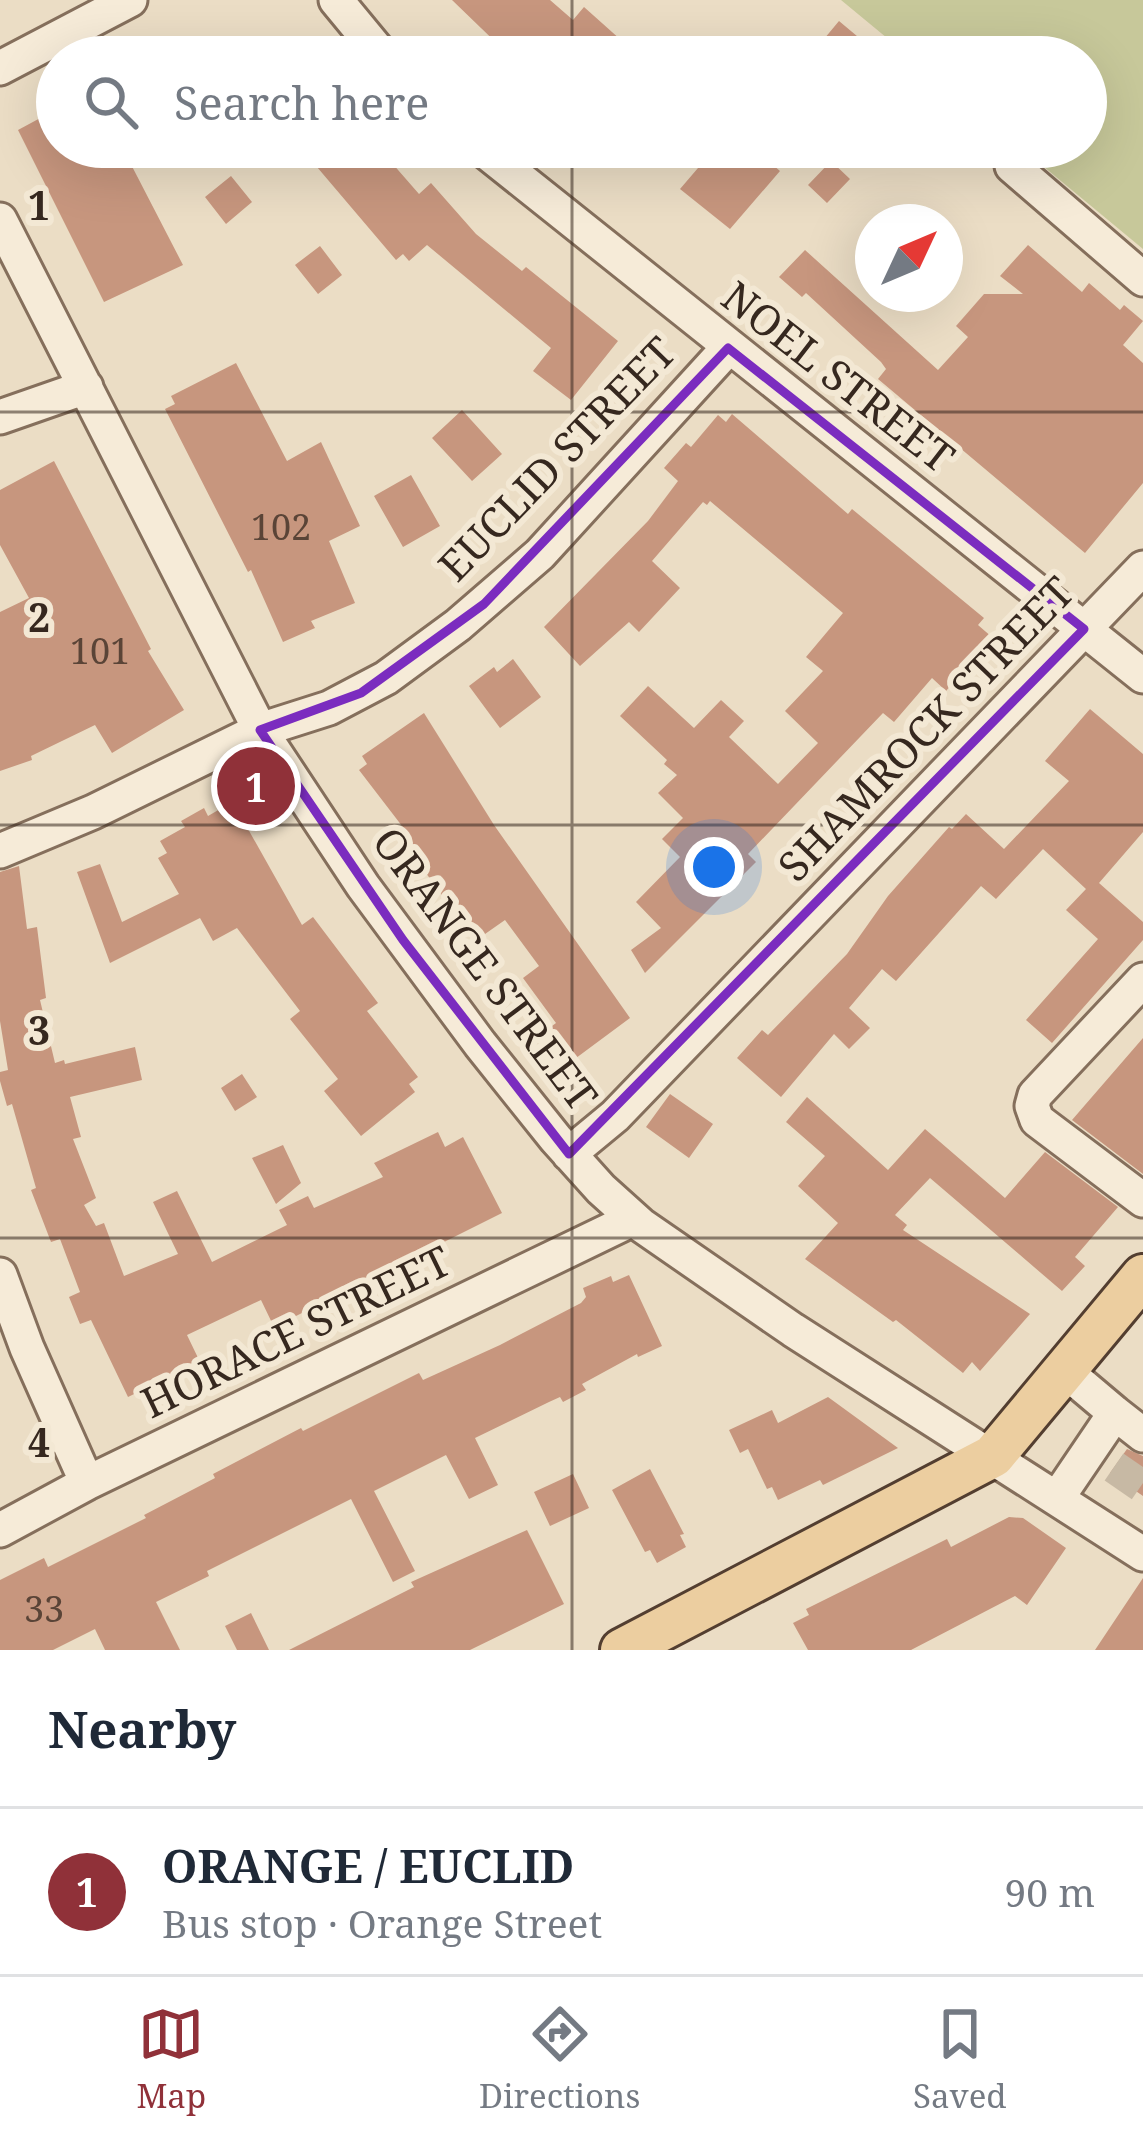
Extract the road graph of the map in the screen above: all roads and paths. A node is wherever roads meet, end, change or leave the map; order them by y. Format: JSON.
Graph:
{"nodes":[{"id":1,"x":130,"y":0,"type":"edge"},
{"id":2,"x":336,"y":0,"type":"edge"},
{"id":3,"x":61,"y":36,"type":"edge"},
{"id":4,"x":366,"y":36,"type":"edge"},
{"id":5,"x":36,"y":49,"type":"edge"},
{"id":6,"x":0,"y":68,"type":"edge"},
{"id":7,"x":506,"y":168,"type":"edge"},
{"id":8,"x":1014,"y":168,"type":"edge"},
{"id":9,"x":0,"y":220,"type":"edge"},
{"id":10,"x":1143,"y":279,"type":"edge"},
{"id":11,"x":728,"y":348,"type":"junction"},
{"id":12,"x":86,"y":387,"type":"junction"},
{"id":13,"x":0,"y":417,"type":"edge"},
{"id":14,"x":1143,"y":568,"type":"edge"},
{"id":15,"x":1084,"y":628,"type":"junction"},
{"id":16,"x":1143,"y":676,"type":"edge"},
{"id":17,"x":260,"y":730,"type":"junction"},
{"id":18,"x":0,"y":851,"type":"edge"},
{"id":19,"x":1143,"y":980,"type":"edge"},
{"id":20,"x":569,"y":1154,"type":"junction"},
{"id":21,"x":1143,"y":1200,"type":"edge"},
{"id":22,"x":633,"y":1219,"type":"junction"},
{"id":23,"x":0,"y":1275,"type":"edge"},
{"id":24,"x":1143,"y":1276,"type":"edge"},
{"id":25,"x":1064,"y":1370,"type":"junction"},
{"id":26,"x":1115,"y":1413,"type":"junction"},
{"id":27,"x":1143,"y":1435,"type":"edge"},
{"id":28,"x":993,"y":1456,"type":"junction"},
{"id":29,"x":87,"y":1483,"type":"junction"},
{"id":30,"x":1058,"y":1497,"type":"junction"},
{"id":31,"x":0,"y":1530,"type":"edge"},
{"id":32,"x":1143,"y":1553,"type":"edge"},
{"id":33,"x":646,"y":1644,"type":"edge"}],
"edges":[{"from":1,"to":3,"type":"street"},
{"from":2,"to":4,"type":"street"},
{"from":5,"to":6,"type":"street"},
{"from":7,"to":11,"type":"street","name":"NOEL STREET"},
{"from":8,"to":10,"type":"street"},
{"from":9,"to":12,"type":"street","name":"ORANGE STREET"},
{"from":11,"to":15,"type":"street","name":"NOEL STREET"},
{"from":11,"to":17,"type":"street","name":"EUCLID STREET"},
{"from":12,"to":13,"type":"street"},
{"from":12,"to":17,"type":"street","name":"ORANGE STREET"},
{"from":14,"to":15,"type":"street","name":"SHAMROCK STREET"},
{"from":15,"to":16,"type":"street","name":"NOEL STREET"},
{"from":15,"to":20,"type":"street","name":"SHAMROCK STREET"},
{"from":17,"to":18,"type":"street","name":"EUCLID STREET"},
{"from":17,"to":20,"type":"street","name":"ORANGE STREET"},
{"from":19,"to":21,"type":"street"},
{"from":20,"to":22,"type":"street","name":"ORANGE STREET"},
{"from":22,"to":28,"type":"street","name":"ORANGE STREET"},
{"from":22,"to":29,"type":"street","name":"HORACE STREET"},
{"from":23,"to":29,"type":"street"},
{"from":24,"to":25,"type":"main road"},
{"from":25,"to":26,"type":"street"},
{"from":25,"to":28,"type":"main road"},
{"from":26,"to":27,"type":"street"},
{"from":26,"to":30,"type":"street"},
{"from":28,"to":30,"type":"street","name":"ORANGE STREET"},
{"from":28,"to":33,"type":"main road"},
{"from":29,"to":31,"type":"street","name":"HORACE STREET"},
{"from":30,"to":32,"type":"street","name":"ORANGE STREET"}]}
